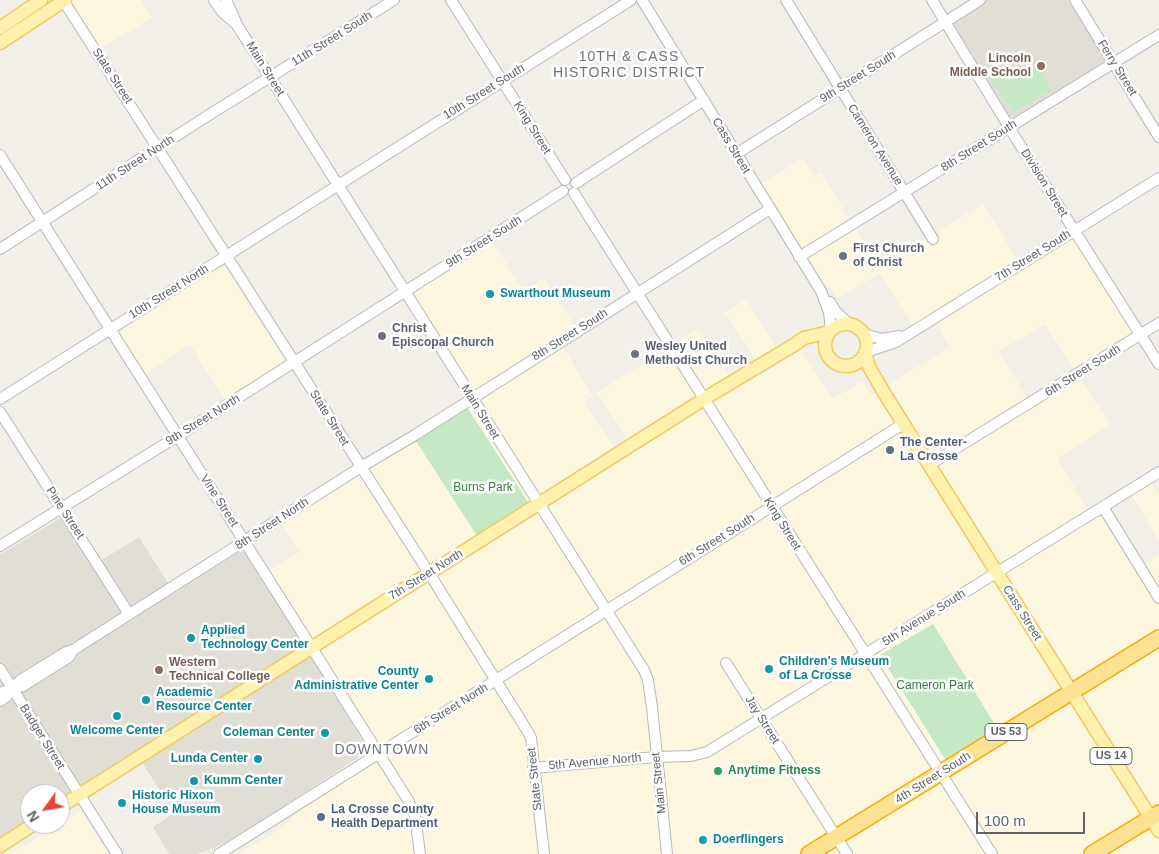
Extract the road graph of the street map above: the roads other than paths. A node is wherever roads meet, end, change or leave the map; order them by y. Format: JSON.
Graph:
{"nodes":[{"id":1,"x":41,"y":0,"type":"edge"},
{"id":2,"x":64,"y":0,"type":"edge"},
{"id":3,"x":214,"y":0,"type":"edge"},
{"id":4,"x":226,"y":0,"type":"edge"},
{"id":5,"x":394,"y":0,"type":"edge"},
{"id":6,"x":451,"y":0,"type":"edge"},
{"id":7,"x":631,"y":0,"type":"edge"},
{"id":8,"x":642,"y":0,"type":"edge"},
{"id":9,"x":786,"y":0,"type":"edge"},
{"id":10,"x":932,"y":0,"type":"edge"},
{"id":11,"x":980,"y":0,"type":"edge"},
{"id":12,"x":1075,"y":0,"type":"edge"},
{"id":13,"x":945,"y":22,"type":"junction"},
{"id":14,"x":237,"y":25,"type":"junction"},
{"id":15,"x":0,"y":28,"type":"edge"},
{"id":16,"x":1159,"y":35,"type":"edge"},
{"id":17,"x":0,"y":43,"type":"edge"},
{"id":18,"x":1114,"y":63,"type":"junction"},
{"id":19,"x":270,"y":78,"type":"junction"},
{"id":20,"x":502,"y":81,"type":"junction"},
{"id":21,"x":840,"y":88,"type":"junction"},
{"id":22,"x":704,"y":100,"type":"junction"},
{"id":23,"x":1009,"y":128,"type":"junction"},
{"id":24,"x":1159,"y":137,"type":"edge"},
{"id":25,"x":159,"y":148,"type":"junction"},
{"id":26,"x":736,"y":154,"type":"junction"},
{"id":27,"x":0,"y":155,"type":"edge"},
{"id":28,"x":1159,"y":178,"type":"edge"},
{"id":29,"x":337,"y":185,"type":"junction"},
{"id":30,"x":570,"y":187,"type":"junction"},
{"id":31,"x":904,"y":193,"type":"junction"},
{"id":32,"x":770,"y":209,"type":"junction"},
{"id":33,"x":42,"y":223,"type":"junction"},
{"id":34,"x":1074,"y":231,"type":"junction"},
{"id":35,"x":933,"y":239,"type":"dead end"},
{"id":36,"x":0,"y":249,"type":"edge"},
{"id":37,"x":226,"y":256,"type":"junction"},
{"id":38,"x":799,"y":257,"type":"junction"},
{"id":39,"x":821,"y":291,"type":"junction"},
{"id":40,"x":404,"y":292,"type":"junction"},
{"id":41,"x":636,"y":293,"type":"junction"},
{"id":42,"x":1159,"y":323,"type":"edge"},
{"id":43,"x":849,"y":324,"type":"junction"},
{"id":44,"x":110,"y":329,"type":"junction"},
{"id":45,"x":830,"y":331,"type":"junction"},
{"id":46,"x":864,"y":334,"type":"junction"},
{"id":47,"x":907,"y":334,"type":"junction"},
{"id":48,"x":1141,"y":335,"type":"junction"},
{"id":49,"x":794,"y":345,"type":"junction"},
{"id":50,"x":826,"y":352,"type":"junction"},
{"id":51,"x":865,"y":352,"type":"junction"},
{"id":52,"x":294,"y":362,"type":"junction"},
{"id":53,"x":1159,"y":364,"type":"edge"},
{"id":54,"x":849,"y":366,"type":"junction"},
{"id":55,"x":886,"y":396,"type":"junction"},
{"id":56,"x":471,"y":398,"type":"junction"},
{"id":57,"x":0,"y":399,"type":"edge"},
{"id":58,"x":703,"y":399,"type":"junction"},
{"id":59,"x":0,"y":412,"type":"edge"},
{"id":60,"x":903,"y":424,"type":"junction"},
{"id":61,"x":178,"y":436,"type":"junction"},
{"id":62,"x":929,"y":465,"type":"junction"},
{"id":63,"x":360,"y":467,"type":"junction"},
{"id":64,"x":1159,"y":472,"type":"edge"},
{"id":65,"x":538,"y":504,"type":"junction"},
{"id":66,"x":771,"y":506,"type":"junction"},
{"id":67,"x":1103,"y":507,"type":"junction"},
{"id":68,"x":62,"y":508,"type":"junction"},
{"id":69,"x":245,"y":542,"type":"junction"},
{"id":70,"x":0,"y":546,"type":"edge"},
{"id":71,"x":996,"y":572,"type":"junction"},
{"id":72,"x":429,"y":573,"type":"junction"},
{"id":73,"x":1159,"y":598,"type":"edge"},
{"id":74,"x":606,"y":610,"type":"junction"},
{"id":75,"x":129,"y":614,"type":"junction"},
{"id":76,"x":1159,"y":638,"type":"edge"},
{"id":77,"x":311,"y":646,"type":"junction"},
{"id":78,"x":866,"y":654,"type":"junction"},
{"id":79,"x":726,"y":663,"type":"dead end"},
{"id":80,"x":0,"y":670,"type":"edge"},
{"id":81,"x":496,"y":680,"type":"junction"},
{"id":82,"x":12,"y":689,"type":"junction"},
{"id":83,"x":1072,"y":692,"type":"junction"},
{"id":84,"x":0,"y":693,"type":"edge"},
{"id":85,"x":0,"y":701,"type":"edge"},
{"id":86,"x":761,"y":718,"type":"junction"},
{"id":87,"x":379,"y":754,"type":"junction"},
{"id":88,"x":656,"y":757,"type":"junction"},
{"id":89,"x":534,"y":768,"type":"junction"},
{"id":90,"x":941,"y":773,"type":"junction"},
{"id":91,"x":79,"y":795,"type":"junction"},
{"id":92,"x":70,"y":801,"type":"edge"},
{"id":93,"x":1156,"y":821,"type":"edge"},
{"id":94,"x":20,"y":834,"type":"edge"},
{"id":95,"x":836,"y":838,"type":"junction"},
{"id":96,"x":1,"y":847,"type":"edge"},
{"id":97,"x":117,"y":854,"type":"edge"},
{"id":98,"x":219,"y":854,"type":"edge"},
{"id":99,"x":420,"y":854,"type":"edge"},
{"id":100,"x":544,"y":854,"type":"edge"},
{"id":101,"x":667,"y":854,"type":"edge"},
{"id":102,"x":809,"y":854,"type":"edge"},
{"id":103,"x":847,"y":854,"type":"edge"},
{"id":104,"x":992,"y":854,"type":"edge"},
{"id":105,"x":1092,"y":854,"type":"edge"}],
"edges":[{"from":1,"to":15,"type":"main road"},
{"from":2,"to":17,"type":"main road"},
{"from":2,"to":25,"type":"street","name":"State Street"},
{"from":3,"to":14,"type":"street","name":"Main Street"},
{"from":4,"to":14,"type":"street"},
{"from":5,"to":19,"type":"street","name":"11th Street South"},
{"from":6,"to":20,"type":"street","name":"King Street"},
{"from":7,"to":20,"type":"street","name":"10th Street South"},
{"from":8,"to":22,"type":"street","name":"Cass Street"},
{"from":9,"to":21,"type":"street","name":"Cameron Avenue"},
{"from":10,"to":13,"type":"street","name":"Division Street"},
{"from":11,"to":13,"type":"street","name":"9th Street South"},
{"from":12,"to":18,"type":"street","name":"Ferry Street"},
{"from":13,"to":21,"type":"street","name":"9th Street South"},
{"from":13,"to":23,"type":"street","name":"Division Street"},
{"from":14,"to":19,"type":"street","name":"Main Street"},
{"from":16,"to":18,"type":"street","name":"8th Street South"},
{"from":18,"to":23,"type":"street","name":"8th Street South"},
{"from":18,"to":24,"type":"street","name":"Ferry Street"},
{"from":19,"to":25,"type":"street","name":"11th Street North"},
{"from":19,"to":29,"type":"street","name":"Main Street"},
{"from":20,"to":29,"type":"street","name":"10th Street South"},
{"from":20,"to":30,"type":"street","name":"King Street"},
{"from":21,"to":26,"type":"street","name":"9th Street South"},
{"from":21,"to":31,"type":"street","name":"Cameron Avenue"},
{"from":22,"to":26,"type":"street","name":"Cass Street"},
{"from":22,"to":30,"type":"street","name":"9th Street South"},
{"from":23,"to":31,"type":"street","name":"8th Street South"},
{"from":23,"to":34,"type":"street","name":"Division Street"},
{"from":25,"to":33,"type":"street","name":"11th Street North"},
{"from":25,"to":37,"type":"street","name":"State Street"},
{"from":26,"to":32,"type":"street","name":"Cass Street"},
{"from":27,"to":33,"type":"street","name":"Vine Street"},
{"from":28,"to":34,"type":"street","name":"7th Street South"},
{"from":29,"to":37,"type":"street","name":"10th Street North"},
{"from":29,"to":40,"type":"street","name":"Main Street"},
{"from":30,"to":40,"type":"street","name":"9th Street South"},
{"from":30,"to":41,"type":"street","name":"King Street"},
{"from":31,"to":35,"type":"street","name":"Cameron Avenue"},
{"from":31,"to":38,"type":"street","name":"8th Street South"},
{"from":32,"to":38,"type":"street","name":"Cass Street"},
{"from":32,"to":41,"type":"street","name":"8th Street South"},
{"from":33,"to":36,"type":"street","name":"11th Street North"},
{"from":33,"to":44,"type":"street","name":"Vine Street"},
{"from":34,"to":47,"type":"street","name":"7th Street South"},
{"from":34,"to":48,"type":"street","name":"Division Street"},
{"from":37,"to":44,"type":"street","name":"10th Street North"},
{"from":37,"to":52,"type":"street","name":"State Street"},
{"from":38,"to":39,"type":"street","name":"Cass Street"},
{"from":39,"to":43,"type":"street","name":"Cass Street"},
{"from":39,"to":45,"type":"street","name":"Cass Street"},
{"from":40,"to":52,"type":"street","name":"9th Street North"},
{"from":40,"to":56,"type":"street","name":"Main Street"},
{"from":41,"to":56,"type":"street","name":"8th Street South"},
{"from":41,"to":58,"type":"street","name":"King Street"},
{"from":42,"to":48,"type":"street","name":"6th Street South"},
{"from":43,"to":45,"type":"main road"},
{"from":43,"to":46,"type":"main road"},
{"from":44,"to":57,"type":"street","name":"10th Street North"},
{"from":44,"to":61,"type":"street","name":"Vine Street"},
{"from":45,"to":49,"type":"main road","name":"7th Street North"},
{"from":45,"to":50,"type":"main road"},
{"from":46,"to":47,"type":"street","name":"7th Street South"},
{"from":46,"to":51,"type":"main road"},
{"from":47,"to":51,"type":"street","name":"7th Street South"},
{"from":48,"to":53,"type":"street","name":"Division Street"},
{"from":48,"to":62,"type":"street","name":"6th Street South"},
{"from":49,"to":50,"type":"main road"},
{"from":49,"to":58,"type":"main road","name":"7th Street North"},
{"from":50,"to":54,"type":"main road"},
{"from":51,"to":54,"type":"main road"},
{"from":51,"to":55,"type":"main road","name":"Cass Street"},
{"from":52,"to":61,"type":"street","name":"9th Street North"},
{"from":52,"to":63,"type":"street","name":"State Street"},
{"from":54,"to":55,"type":"main road","name":"Cass Street"},
{"from":55,"to":60,"type":"main road","name":"Cass Street"},
{"from":56,"to":63,"type":"street","name":"8th Street North"},
{"from":56,"to":65,"type":"street","name":"Main Street"},
{"from":58,"to":65,"type":"main road","name":"7th Street North"},
{"from":58,"to":66,"type":"street","name":"King Street"},
{"from":59,"to":68,"type":"street","name":"Pine Street"},
{"from":60,"to":62,"type":"main road","name":"Cass Street"},
{"from":60,"to":66,"type":"street","name":"6th Street South"},
{"from":61,"to":68,"type":"street","name":"9th Street North"},
{"from":61,"to":69,"type":"street","name":"Vine Street"},
{"from":62,"to":71,"type":"main road","name":"Cass Street"},
{"from":63,"to":69,"type":"street","name":"8th Street North"},
{"from":63,"to":72,"type":"street","name":"State Street"},
{"from":64,"to":67,"type":"street","name":"5th Avenue South"},
{"from":65,"to":72,"type":"main road","name":"7th Street North"},
{"from":65,"to":74,"type":"street","name":"Main Street"},
{"from":66,"to":74,"type":"street","name":"6th Street South"},
{"from":66,"to":78,"type":"street","name":"King Street"},
{"from":67,"to":71,"type":"street","name":"5th Avenue South"},
{"from":67,"to":73,"type":"street"},
{"from":68,"to":70,"type":"street","name":"9th Street North"},
{"from":68,"to":75,"type":"street","name":"Pine Street"},
{"from":69,"to":75,"type":"street","name":"8th Street North"},
{"from":69,"to":77,"type":"street","name":"Vine Street"},
{"from":71,"to":78,"type":"street","name":"5th Avenue South"},
{"from":71,"to":83,"type":"main road","name":"Cass Street"},
{"from":72,"to":77,"type":"main road","name":"7th Street North"},
{"from":72,"to":81,"type":"street","name":"State Street"},
{"from":74,"to":81,"type":"street","name":"6th Street North"},
{"from":74,"to":88,"type":"street","name":"Main Street"},
{"from":75,"to":82,"type":"street","name":"8th Street North"},
{"from":76,"to":83,"type":"highway","name":"4th Street South"},
{"from":77,"to":87,"type":"street","name":"Vine Street"},
{"from":77,"to":91,"type":"main road","name":"7th Street North"},
{"from":78,"to":86,"type":"street","name":"5th Avenue South"},
{"from":78,"to":90,"type":"street","name":"King Street"},
{"from":79,"to":86,"type":"street","name":"Jay Street"},
{"from":80,"to":82,"type":"street","name":"Badger Street"},
{"from":81,"to":87,"type":"street","name":"6th Street North"},
{"from":81,"to":89,"type":"street","name":"State Street"},
{"from":82,"to":84,"type":"street","name":"8th Street North"},
{"from":82,"to":85,"type":"street","name":"8th Street North"},
{"from":82,"to":91,"type":"street","name":"Badger Street"},
{"from":83,"to":90,"type":"highway","name":"4th Street South","number":"US 53"},
{"from":83,"to":93,"type":"main road","name":"Cass Street","number":"US 14"},
{"from":86,"to":88,"type":"street","name":"5th Avenue South"},
{"from":86,"to":95,"type":"street","name":"Jay Street"},
{"from":87,"to":98,"type":"street","name":"6th Street North"},
{"from":87,"to":99,"type":"street","name":"Vine Street"},
{"from":88,"to":89,"type":"street","name":"5th Avenue North"},
{"from":88,"to":101,"type":"street","name":"Main Street"},
{"from":89,"to":100,"type":"street","name":"State Street"},
{"from":90,"to":95,"type":"highway","name":"4th Street South","number":"US 53"},
{"from":90,"to":104,"type":"street","name":"King Street"},
{"from":91,"to":92,"type":"main road","name":"7th Street North"},
{"from":91,"to":97,"type":"street","name":"Badger Street"},
{"from":93,"to":105,"type":"highway"},
{"from":94,"to":96,"type":"main road"},
{"from":95,"to":102,"type":"highway","name":"4th Street South","number":"US 53"},
{"from":95,"to":103,"type":"street","name":"Jay Street"}]}
